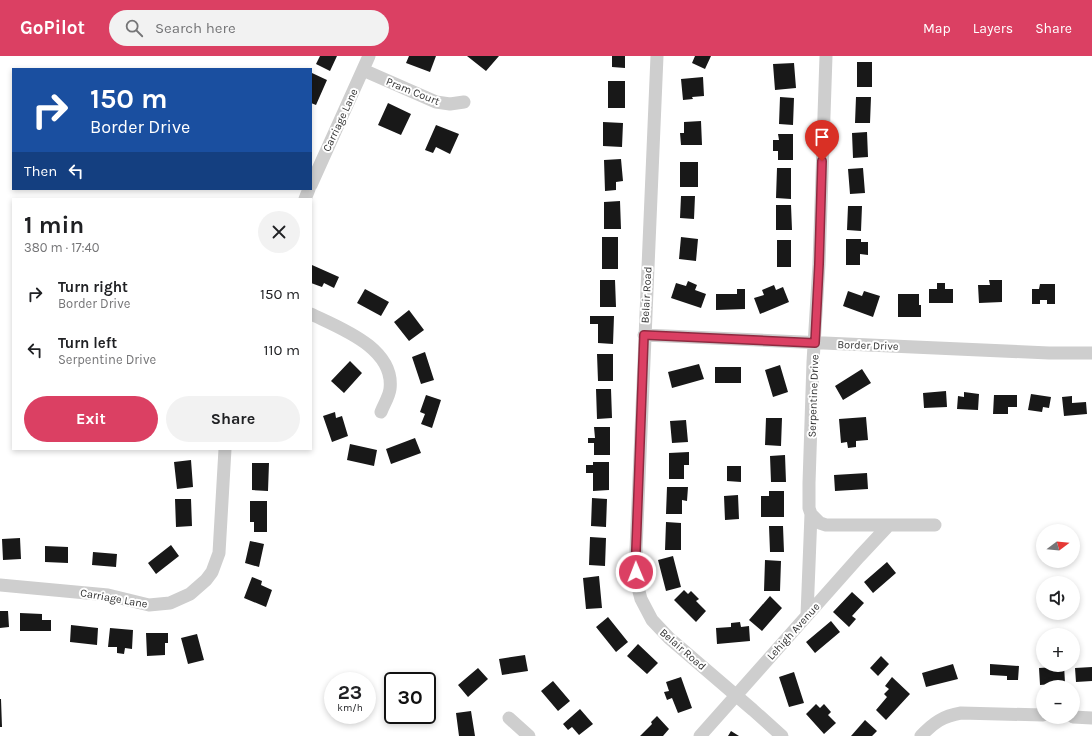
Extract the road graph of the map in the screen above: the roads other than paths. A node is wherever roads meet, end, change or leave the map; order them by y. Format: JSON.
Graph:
{"nodes":[{"id":1,"x":369,"y":56,"type":"edge"},
{"id":2,"x":657,"y":56,"type":"edge"},
{"id":3,"x":826,"y":56,"type":"edge"},
{"id":4,"x":363,"y":70,"type":"junction"},
{"id":5,"x":464,"y":102,"type":"dead end"},
{"id":6,"x":312,"y":183,"type":"edge"},
{"id":7,"x":312,"y":314,"type":"edge"},
{"id":8,"x":644,"y":335,"type":"junction"},
{"id":9,"x":815,"y":343,"type":"junction"},
{"id":10,"x":1092,"y":353,"type":"edge"},
{"id":11,"x":380,"y":412,"type":"dead end"},
{"id":12,"x":225,"y":450,"type":"edge"},
{"id":13,"x":811,"y":514,"type":"junction"},
{"id":14,"x":935,"y":525,"type":"dead end"},
{"id":15,"x":888,"y":526,"type":"junction"},
{"id":16,"x":0,"y":586,"type":"edge"},
{"id":17,"x":808,"y":615,"type":"junction"},
{"id":18,"x":736,"y":695,"type":"junction"},
{"id":19,"x":1036,"y":715,"type":"edge"},
{"id":20,"x":1080,"y":717,"type":"edge"},
{"id":21,"x":509,"y":718,"type":"dead end"},
{"id":22,"x":1092,"y":718,"type":"edge"},
{"id":23,"x":529,"y":736,"type":"edge"},
{"id":24,"x":700,"y":736,"type":"edge"},
{"id":25,"x":782,"y":736,"type":"edge"},
{"id":26,"x":921,"y":736,"type":"edge"}],
"edges":[{"from":1,"to":4,"type":"street","name":"Carriage Lane"},
{"from":2,"to":8,"type":"street","name":"Belair Road"},
{"from":3,"to":9,"type":"street","name":"Serpentine Drive"},
{"from":4,"to":5,"type":"street","name":"Pram Court"},
{"from":4,"to":6,"type":"street","name":"Carriage Lane"},
{"from":7,"to":11,"type":"street"},
{"from":8,"to":9,"type":"street","name":"Border Drive"},
{"from":8,"to":18,"type":"street","name":"Belair Road"},
{"from":9,"to":10,"type":"street","name":"Border Drive"},
{"from":9,"to":13,"type":"street","name":"Serpentine Drive"},
{"from":12,"to":16,"type":"street","name":"Carriage Lane"},
{"from":13,"to":15,"type":"street"},
{"from":13,"to":17,"type":"street","name":"Serpentine Drive"},
{"from":14,"to":15,"type":"street"},
{"from":15,"to":17,"type":"street","name":"Lehigh Avenue"},
{"from":17,"to":18,"type":"street","name":"Lehigh Avenue"},
{"from":18,"to":24,"type":"street","name":"Lehigh Avenue"},
{"from":18,"to":25,"type":"street","name":"Belair Road"},
{"from":19,"to":26,"type":"street"},
{"from":20,"to":22,"type":"street"},
{"from":21,"to":23,"type":"street"}]}
